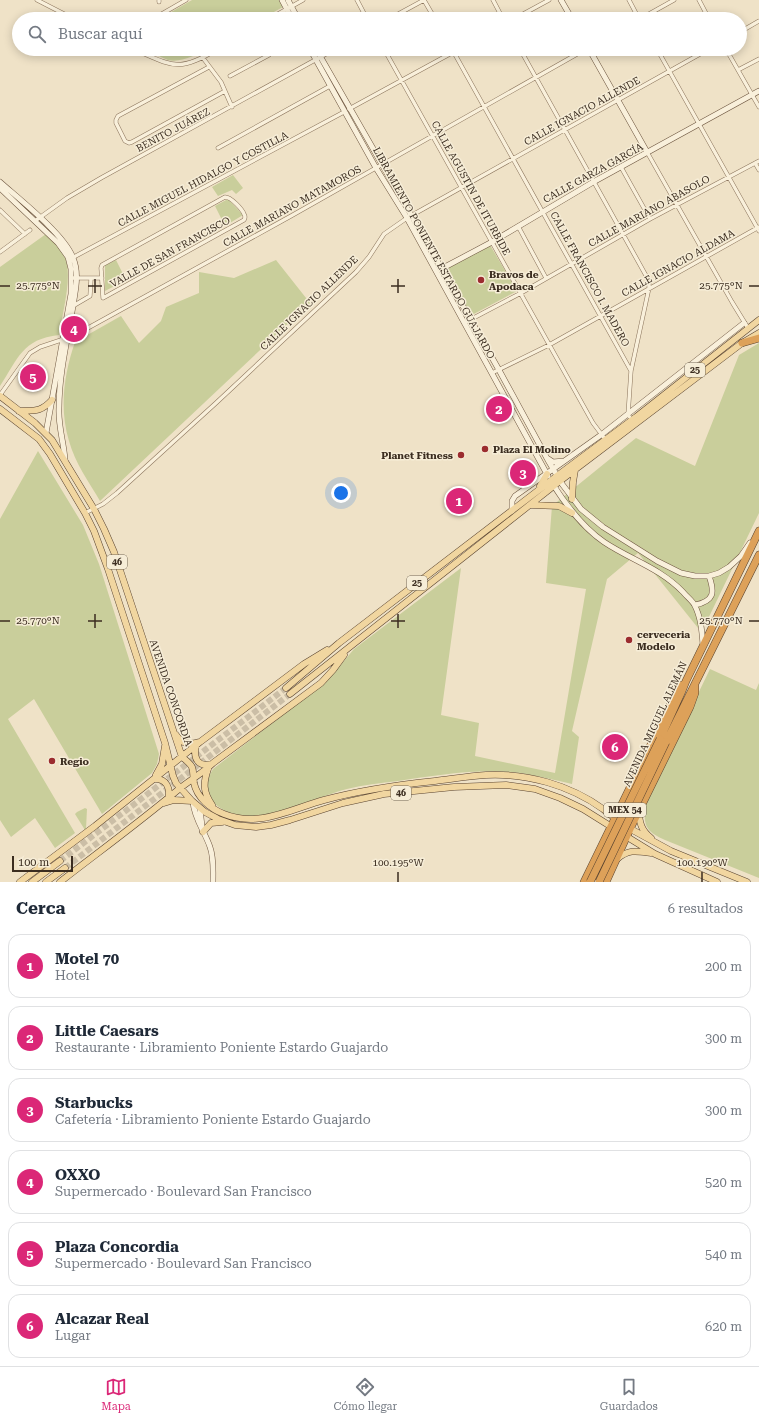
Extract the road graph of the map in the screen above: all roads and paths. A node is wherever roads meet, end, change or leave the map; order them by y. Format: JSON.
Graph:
{"nodes":[{"id":1,"x":37,"y":0,"type":"edge"},
{"id":2,"x":186,"y":0,"type":"edge"},
{"id":3,"x":282,"y":0,"type":"edge"},
{"id":4,"x":288,"y":0,"type":"edge"},
{"id":5,"x":302,"y":0,"type":"edge"},
{"id":6,"x":357,"y":0,"type":"edge"},
{"id":7,"x":424,"y":0,"type":"edge"},
{"id":8,"x":493,"y":0,"type":"edge"},
{"id":9,"x":548,"y":0,"type":"edge"},
{"id":10,"x":561,"y":0,"type":"edge"},
{"id":11,"x":629,"y":0,"type":"edge"},
{"id":12,"x":674,"y":0,"type":"edge"},
{"id":13,"x":699,"y":0,"type":"edge"},
{"id":14,"x":289,"y":8,"type":"junction"},
{"id":15,"x":60,"y":12,"type":"edge"},
{"id":16,"x":165,"y":12,"type":"edge"},
{"id":17,"x":282,"y":12,"type":"edge"},
{"id":18,"x":290,"y":12,"type":"edge"},
{"id":19,"x":292,"y":12,"type":"edge"},
{"id":20,"x":363,"y":12,"type":"edge"},
{"id":21,"x":402,"y":12,"type":"edge"},
{"id":22,"x":431,"y":12,"type":"edge"},
{"id":23,"x":499,"y":12,"type":"edge"},
{"id":24,"x":527,"y":12,"type":"edge"},
{"id":25,"x":568,"y":12,"type":"edge"},
{"id":26,"x":636,"y":12,"type":"edge"},
{"id":27,"x":653,"y":12,"type":"edge"},
{"id":28,"x":705,"y":12,"type":"edge"},
{"id":29,"x":759,"y":21,"type":"edge"},
{"id":30,"x":747,"y":28,"type":"edge"},
{"id":31,"x":149,"y":56,"type":"edge"},
{"id":32,"x":206,"y":56,"type":"edge"},
{"id":33,"x":267,"y":56,"type":"edge"},
{"id":34,"x":322,"y":56,"type":"edge"},
{"id":35,"x":388,"y":56,"type":"edge"},
{"id":36,"x":443,"y":56,"type":"edge"},
{"id":37,"x":456,"y":56,"type":"edge"},
{"id":38,"x":524,"y":56,"type":"edge"},
{"id":39,"x":573,"y":56,"type":"edge"},
{"id":40,"x":593,"y":56,"type":"edge"},
{"id":41,"x":661,"y":56,"type":"edge"},
{"id":42,"x":696,"y":56,"type":"edge"},
{"id":43,"x":730,"y":56,"type":"edge"},
{"id":44,"x":203,"y":58,"type":"junction"},
{"id":45,"x":318,"y":58,"type":"junction"},
{"id":46,"x":759,"y":59,"type":"edge"},
{"id":47,"x":209,"y":67,"type":"junction"},
{"id":48,"x":738,"y":70,"type":"junction"},
{"id":49,"x":669,"y":71,"type":"junction"},
{"id":50,"x":230,"y":76,"type":"dead end"},
{"id":51,"x":536,"y":76,"type":"junction"},
{"id":52,"x":401,"y":80,"type":"junction"},
{"id":53,"x":330,"y":86,"type":"junction"},
{"id":54,"x":225,"y":91,"type":"junction"},
{"id":55,"x":759,"y":91,"type":"edge"},
{"id":56,"x":752,"y":95,"type":"junction"},
{"id":57,"x":617,"y":100,"type":"junction"},
{"id":58,"x":484,"y":106,"type":"junction"},
{"id":59,"x":232,"y":107,"type":"junction"},
{"id":60,"x":759,"y":107,"type":"edge"},
{"id":61,"x":347,"y":110,"type":"junction"},
{"id":62,"x":699,"y":124,"type":"junction"},
{"id":63,"x":565,"y":128,"type":"junction"},
{"id":64,"x":433,"y":135,"type":"junction"},
{"id":65,"x":218,"y":148,"type":"dead end"},
{"id":66,"x":648,"y":152,"type":"junction"},
{"id":67,"x":513,"y":159,"type":"junction"},
{"id":68,"x":757,"y":162,"type":"edge"},
{"id":69,"x":382,"y":164,"type":"junction"},
{"id":70,"x":621,"y":167,"type":"junction"},
{"id":71,"x":376,"y":168,"type":"junction"},
{"id":72,"x":759,"y":170,"type":"edge"},
{"id":73,"x":729,"y":177,"type":"junction"},
{"id":74,"x":595,"y":181,"type":"junction"},
{"id":75,"x":0,"y":182,"type":"edge"},
{"id":76,"x":0,"y":188,"type":"edge"},
{"id":77,"x":461,"y":188,"type":"junction"},
{"id":78,"x":677,"y":205,"type":"junction"},
{"id":79,"x":0,"y":210,"type":"edge"},
{"id":80,"x":543,"y":211,"type":"junction"},
{"id":81,"x":409,"y":217,"type":"junction"},
{"id":82,"x":37,"y":219,"type":"junction"},
{"id":83,"x":650,"y":219,"type":"junction"},
{"id":84,"x":518,"y":226,"type":"junction"},
{"id":85,"x":759,"y":229,"type":"edge"},
{"id":86,"x":30,"y":230,"type":"dead end"},
{"id":87,"x":25,"y":234,"type":"junction"},
{"id":88,"x":623,"y":234,"type":"junction"},
{"id":89,"x":492,"y":242,"type":"junction"},
{"id":90,"x":0,"y":245,"type":"edge"},
{"id":91,"x":2,"y":250,"type":"edge"},
{"id":92,"x":706,"y":256,"type":"junction"},
{"id":93,"x":71,"y":258,"type":"junction"},
{"id":94,"x":572,"y":263,"type":"junction"},
{"id":95,"x":442,"y":268,"type":"junction"},
{"id":96,"x":436,"y":272,"type":"junction"},
{"id":97,"x":91,"y":278,"type":"junction"},
{"id":98,"x":102,"y":278,"type":"junction"},
{"id":99,"x":546,"y":278,"type":"junction"},
{"id":100,"x":74,"y":279,"type":"junction"},
{"id":101,"x":91,"y":285,"type":"junction"},
{"id":102,"x":98,"y":285,"type":"junction"},
{"id":103,"x":649,"y":288,"type":"junction"},
{"id":104,"x":521,"y":293,"type":"junction"},
{"id":105,"x":71,"y":307,"type":"junction"},
{"id":106,"x":601,"y":316,"type":"junction"},
{"id":107,"x":470,"y":320,"type":"junction"},
{"id":108,"x":759,"y":320,"type":"edge"},
{"id":109,"x":464,"y":323,"type":"junction"},
{"id":110,"x":746,"y":326,"type":"junction"},
{"id":111,"x":759,"y":333,"type":"edge"},
{"id":112,"x":759,"y":338,"type":"edge"},
{"id":113,"x":65,"y":339,"type":"junction"},
{"id":114,"x":742,"y":343,"type":"junction"},
{"id":115,"x":549,"y":345,"type":"junction"},
{"id":116,"x":500,"y":370,"type":"junction"},
{"id":117,"x":631,"y":370,"type":"junction"},
{"id":118,"x":492,"y":374,"type":"junction"},
{"id":119,"x":0,"y":396,"type":"edge"},
{"id":120,"x":52,"y":400,"type":"junction"},
{"id":121,"x":0,"y":408,"type":"edge"},
{"id":122,"x":19,"y":411,"type":"junction"},
{"id":123,"x":630,"y":417,"type":"junction"},
{"id":124,"x":46,"y":433,"type":"junction"},
{"id":125,"x":603,"y":437,"type":"junction"},
{"id":126,"x":50,"y":454,"type":"junction"},
{"id":127,"x":547,"y":458,"type":"junction"},
{"id":128,"x":66,"y":460,"type":"junction"},
{"id":129,"x":567,"y":460,"type":"junction"},
{"id":130,"x":553,"y":469,"type":"junction"},
{"id":131,"x":575,"y":470,"type":"junction"},
{"id":132,"x":547,"y":474,"type":"junction"},
{"id":133,"x":559,"y":478,"type":"junction"},
{"id":134,"x":552,"y":483,"type":"junction"},
{"id":135,"x":530,"y":496,"type":"junction"},
{"id":136,"x":572,"y":499,"type":"junction"},
{"id":137,"x":531,"y":505,"type":"junction"},
{"id":138,"x":94,"y":509,"type":"junction"},
{"id":139,"x":512,"y":511,"type":"junction"},
{"id":140,"x":85,"y":513,"type":"junction"},
{"id":141,"x":572,"y":513,"type":"junction"},
{"id":142,"x":759,"y":530,"type":"edge"},
{"id":143,"x":759,"y":555,"type":"edge"},
{"id":144,"x":709,"y":576,"type":"junction"},
{"id":145,"x":695,"y":605,"type":"junction"},
{"id":146,"x":339,"y":643,"type":"junction"},
{"id":147,"x":703,"y":645,"type":"junction"},
{"id":148,"x":346,"y":652,"type":"junction"},
{"id":149,"x":686,"y":680,"type":"junction"},
{"id":150,"x":695,"y":684,"type":"junction"},
{"id":151,"x":286,"y":688,"type":"tunnel mouth"},
{"id":152,"x":290,"y":694,"type":"tunnel mouth"},
{"id":153,"x":173,"y":731,"type":"junction"},
{"id":154,"x":165,"y":743,"type":"junction"},
{"id":155,"x":198,"y":744,"type":"junction"},
{"id":156,"x":182,"y":757,"type":"junction"},
{"id":157,"x":214,"y":763,"type":"junction"},
{"id":158,"x":171,"y":766,"type":"junction"},
{"id":159,"x":208,"y":769,"type":"junction"},
{"id":160,"x":194,"y":778,"type":"junction"},
{"id":161,"x":153,"y":780,"type":"junction"},
{"id":162,"x":180,"y":788,"type":"junction"},
{"id":163,"x":627,"y":792,"type":"junction"},
{"id":164,"x":168,"y":799,"type":"junction"},
{"id":165,"x":192,"y":801,"type":"junction"},
{"id":166,"x":644,"y":801,"type":"junction"},
{"id":167,"x":163,"y":803,"type":"junction"},
{"id":168,"x":200,"y":809,"type":"junction"},
{"id":169,"x":215,"y":809,"type":"junction"},
{"id":170,"x":639,"y":810,"type":"junction"},
{"id":171,"x":614,"y":818,"type":"junction"},
{"id":172,"x":225,"y":822,"type":"junction"},
{"id":173,"x":610,"y":826,"type":"junction"},
{"id":174,"x":630,"y":829,"type":"junction"},
{"id":175,"x":203,"y":831,"type":"junction"},
{"id":176,"x":626,"y":837,"type":"junction"},
{"id":177,"x":601,"y":844,"type":"junction"},
{"id":178,"x":671,"y":851,"type":"junction"},
{"id":179,"x":619,"y":853,"type":"junction"},
{"id":180,"x":655,"y":854,"type":"junction"},
{"id":181,"x":616,"y":860,"type":"junction"},
{"id":182,"x":60,"y":861,"type":"tunnel mouth"},
{"id":183,"x":65,"y":868,"type":"tunnel mouth"},
{"id":184,"x":20,"y":882,"type":"edge"},
{"id":185,"x":32,"y":882,"type":"edge"},
{"id":186,"x":46,"y":882,"type":"edge"},
{"id":187,"x":60,"y":882,"type":"edge"},
{"id":188,"x":213,"y":882,"type":"edge"},
{"id":189,"x":584,"y":882,"type":"edge"},
{"id":190,"x":590,"y":882,"type":"edge"},
{"id":191,"x":599,"y":882,"type":"edge"},
{"id":192,"x":606,"y":882,"type":"edge"},
{"id":193,"x":717,"y":882,"type":"edge"},
{"id":194,"x":746,"y":882,"type":"edge"}],
"edges":[{"from":1,"to":15,"type":"street"},
{"from":2,"to":16,"type":"street"},
{"from":3,"to":14,"type":"street"},
{"from":4,"to":14,"type":"street"},
{"from":5,"to":14,"type":"street"},
{"from":6,"to":20,"type":"street"},
{"from":7,"to":21,"type":"street"},
{"from":7,"to":22,"type":"street"},
{"from":8,"to":23,"type":"street"},
{"from":9,"to":24,"type":"street"},
{"from":10,"to":25,"type":"street"},
{"from":11,"to":26,"type":"street"},
{"from":12,"to":27,"type":"street"},
{"from":13,"to":28,"type":"street"},
{"from":14,"to":17,"type":"street"},
{"from":14,"to":18,"type":"street"},
{"from":14,"to":19,"type":"street"},
{"from":29,"to":30,"type":"street"},
{"from":31,"to":44,"type":"street"},
{"from":32,"to":44,"type":"street"},
{"from":33,"to":50,"type":"street"},
{"from":34,"to":45,"type":"street","name":"BENITO JUÁREZ"},
{"from":35,"to":52,"type":"street","name":"CALLE AGUSTIN DE ITURBIDE"},
{"from":36,"to":52,"type":"street","name":"CALLE MIGUEL HIDALGO Y COSTILLA"},
{"from":37,"to":58,"type":"street","name":"CALLE FRANCISCO I. MADERO"},
{"from":38,"to":51,"type":"street"},
{"from":39,"to":51,"type":"street","name":"CALLE MARIANO MATAMOROS"},
{"from":40,"to":57,"type":"street"},
{"from":41,"to":49,"type":"street"},
{"from":42,"to":49,"type":"street","name":"CALLE IGNACIO ALLENDE"},
{"from":43,"to":48,"type":"street"},
{"from":44,"to":47,"type":"street"},
{"from":45,"to":53,"type":"street","name":"LIBRAMIENTO PONIENTE ESTARDO GUAJARDO"},
{"from":45,"to":59,"type":"street","name":"BENITO JUÁREZ"},
{"from":45,"to":61,"type":"street","name":"LIBRAMIENTO PONIENTE ESTARDO GUAJARDO"},
{"from":46,"to":48,"type":"street"},
{"from":47,"to":54,"type":"street"},
{"from":47,"to":54,"type":"street"},
{"from":48,"to":56,"type":"street"},
{"from":49,"to":57,"type":"street","name":"CALLE IGNACIO ALLENDE"},
{"from":49,"to":62,"type":"street"},
{"from":51,"to":58,"type":"street","name":"CALLE MARIANO MATAMOROS"},
{"from":51,"to":63,"type":"street"},
{"from":52,"to":61,"type":"street","name":"CALLE MIGUEL HIDALGO Y COSTILLA"},
{"from":52,"to":64,"type":"street","name":"CALLE AGUSTIN DE ITURBIDE"},
{"from":53,"to":61,"type":"street","name":"LIBRAMIENTO PONIENTE ESTARDO GUAJARDO"},
{"from":53,"to":65,"type":"street"},
{"from":54,"to":59,"type":"street"},
{"from":55,"to":56,"type":"street","name":"CALLE GARZA GARCÍA"},
{"from":56,"to":60,"type":"street"},
{"from":56,"to":62,"type":"street","name":"CALLE GARZA GARCÍA"},
{"from":57,"to":63,"type":"street","name":"CALLE IGNACIO ALLENDE"},
{"from":57,"to":66,"type":"street"},
{"from":58,"to":64,"type":"street","name":"CALLE MARIANO MATAMOROS"},
{"from":58,"to":67,"type":"street","name":"CALLE FRANCISCO I. MADERO"},
{"from":59,"to":82,"type":"street","name":"BENITO JUÁREZ"},
{"from":61,"to":69,"type":"street","name":"LIBRAMIENTO PONIENTE ESTARDO GUAJARDO"},
{"from":61,"to":71,"type":"street","name":"LIBRAMIENTO PONIENTE ESTARDO GUAJARDO"},
{"from":61,"to":93,"type":"street","name":"CALLE MIGUEL HIDALGO Y COSTILLA"},
{"from":62,"to":66,"type":"street","name":"CALLE GARZA GARCÍA"},
{"from":62,"to":73,"type":"street"},
{"from":63,"to":67,"type":"street","name":"CALLE IGNACIO ALLENDE"},
{"from":63,"to":74,"type":"street"},
{"from":64,"to":69,"type":"street","name":"CALLE MARIANO MATAMOROS"},
{"from":64,"to":77,"type":"street","name":"CALLE AGUSTIN DE ITURBIDE"},
{"from":66,"to":70,"type":"street","name":"CALLE GARZA GARCÍA"},
{"from":66,"to":78,"type":"street"},
{"from":67,"to":77,"type":"street","name":"CALLE IGNACIO ALLENDE"},
{"from":67,"to":80,"type":"street","name":"CALLE FRANCISCO I. MADERO"},
{"from":68,"to":72,"type":"street"},
{"from":68,"to":73,"type":"street","name":"CALLE MARIANO ABASOLO"},
{"from":69,"to":71,"type":"street","name":"CALLE MARIANO MATAMOROS"},
{"from":69,"to":81,"type":"street","name":"LIBRAMIENTO PONIENTE ESTARDO GUAJARDO"},
{"from":70,"to":74,"type":"street","name":"CALLE GARZA GARCÍA"},
{"from":70,"to":83,"type":"street"},
{"from":71,"to":81,"type":"street","name":"LIBRAMIENTO PONIENTE ESTARDO GUAJARDO"},
{"from":71,"to":113,"type":"street","name":"CALLE MARIANO MATAMOROS"},
{"from":73,"to":78,"type":"street","name":"CALLE MARIANO ABASOLO"},
{"from":73,"to":85,"type":"street"},
{"from":74,"to":80,"type":"street","name":"CALLE GARZA GARCÍA"},
{"from":74,"to":88,"type":"street"},
{"from":75,"to":82,"type":"street"},
{"from":76,"to":82,"type":"street"},
{"from":77,"to":81,"type":"street","name":"CALLE IGNACIO ALLENDE"},
{"from":77,"to":89,"type":"street","name":"CALLE AGUSTIN DE ITURBIDE"},
{"from":78,"to":83,"type":"street","name":"CALLE MARIANO ABASOLO"},
{"from":78,"to":92,"type":"street"},
{"from":79,"to":87,"type":"street"},
{"from":80,"to":84,"type":"street","name":"CALLE GARZA GARCÍA"},
{"from":80,"to":94,"type":"street","name":"CALLE FRANCISCO I. MADERO"},
{"from":81,"to":95,"type":"street","name":"LIBRAMIENTO PONIENTE ESTARDO GUAJARDO"},
{"from":81,"to":96,"type":"street","name":"LIBRAMIENTO PONIENTE ESTARDO GUAJARDO"},
{"from":81,"to":138,"type":"street","name":"CALLE IGNACIO ALLENDE"},
{"from":82,"to":93,"type":"street"},
{"from":83,"to":88,"type":"street","name":"CALLE MARIANO ABASOLO"},
{"from":84,"to":89,"type":"street","name":"CALLE GARZA GARCÍA"},
{"from":84,"to":99,"type":"street"},
{"from":85,"to":92,"type":"street","name":"CALLE IGNACIO ALDAMA"},
{"from":86,"to":87,"type":"street"},
{"from":87,"to":91,"type":"street"},
{"from":88,"to":94,"type":"street","name":"CALLE MARIANO ABASOLO"},
{"from":88,"to":103,"type":"street"},
{"from":89,"to":95,"type":"street","name":"CALLE GARZA GARCÍA"},
{"from":89,"to":104,"type":"street","name":"CALLE AGUSTIN DE ITURBIDE"},
{"from":90,"to":91,"type":"street"},
{"from":92,"to":103,"type":"street","name":"CALLE IGNACIO ALDAMA"},
{"from":92,"to":110,"type":"street"},
{"from":93,"to":100,"type":"street"},
{"from":94,"to":99,"type":"street","name":"CALLE MARIANO ABASOLO"},
{"from":94,"to":106,"type":"street","name":"CALLE FRANCISCO I. MADERO"},
{"from":95,"to":96,"type":"street","name":"CALLE GARZA GARCÍA"},
{"from":95,"to":107,"type":"street","name":"LIBRAMIENTO PONIENTE ESTARDO GUAJARDO"},
{"from":96,"to":109,"type":"street","name":"LIBRAMIENTO PONIENTE ESTARDO GUAJARDO"},
{"from":97,"to":98,"type":"street"},
{"from":97,"to":100,"type":"street"},
{"from":97,"to":101,"type":"street"},
{"from":98,"to":102,"type":"street","name":"VALLE DE SAN FRANCISCO"},
{"from":98,"to":102,"type":"street","name":"VALLE DE SAN FRANCISCO"},
{"from":99,"to":104,"type":"street","name":"CALLE MARIANO ABASOLO"},
{"from":100,"to":105,"type":"street"},
{"from":101,"to":102,"type":"street"},
{"from":101,"to":105,"type":"street"},
{"from":103,"to":106,"type":"street","name":"CALLE IGNACIO ALDAMA"},
{"from":103,"to":117,"type":"street"},
{"from":104,"to":107,"type":"street","name":"CALLE MARIANO ABASOLO"},
{"from":104,"to":115,"type":"street","name":"CALLE AGUSTIN DE ITURBIDE"},
{"from":105,"to":113,"type":"street"},
{"from":106,"to":115,"type":"street","name":"CALLE IGNACIO ALDAMA"},
{"from":106,"to":117,"type":"street","name":"CALLE FRANCISCO I. MADERO"},
{"from":107,"to":109,"type":"street","name":"CALLE MARIANO ABASOLO"},
{"from":107,"to":116,"type":"street","name":"LIBRAMIENTO PONIENTE ESTARDO GUAJARDO"},
{"from":108,"to":110,"type":"main road","number":"25"},
{"from":109,"to":118,"type":"street","name":"LIBRAMIENTO PONIENTE ESTARDO GUAJARDO"},
{"from":110,"to":123,"type":"main road","number":"25"},
{"from":111,"to":114,"type":"main road","number":"25"},
{"from":112,"to":114,"type":"highway"},
{"from":113,"to":119,"type":"street","name":"CALLE MARIANO MATAMOROS"},
{"from":113,"to":120,"type":"street"},
{"from":113,"to":128,"type":"street"},
{"from":114,"to":131,"type":"main road","number":"25"},
{"from":115,"to":116,"type":"street","name":"CALLE IGNACIO ALDAMA"},
{"from":115,"to":125,"type":"street","name":"CALLE AGUSTIN DE ITURBIDE"},
{"from":116,"to":118,"type":"street","name":"CALLE IGNACIO ALDAMA"},
{"from":116,"to":127,"type":"street","name":"LIBRAMIENTO PONIENTE ESTARDO GUAJARDO"},
{"from":117,"to":123,"type":"street"},
{"from":118,"to":132,"type":"street","name":"LIBRAMIENTO PONIENTE ESTARDO GUAJARDO"},
{"from":119,"to":122,"type":"main road","name":"AVENIDA CONCORDIA","number":"46"},
{"from":120,"to":122,"type":"main road"},
{"from":120,"to":124,"type":"street"},
{"from":121,"to":126,"type":"main road","name":"AVENIDA CONCORDIA","number":"46"},
{"from":122,"to":124,"type":"main road","name":"AVENIDA CONCORDIA","number":"46"},
{"from":123,"to":125,"type":"main road","number":"25"},
{"from":124,"to":126,"type":"main road"},
{"from":124,"to":128,"type":"main road","name":"AVENIDA CONCORDIA","number":"46"},
{"from":125,"to":129,"type":"street"},
{"from":125,"to":133,"type":"main road","number":"25"},
{"from":126,"to":140,"type":"main road","name":"AVENIDA CONCORDIA","number":"46"},
{"from":127,"to":129,"type":"street"},
{"from":127,"to":130,"type":"street","name":"LIBRAMIENTO PONIENTE ESTARDO GUAJARDO"},
{"from":128,"to":138,"type":"main road","name":"AVENIDA CONCORDIA","number":"46"},
{"from":129,"to":130,"type":"street"},
{"from":130,"to":132,"type":"street"},
{"from":130,"to":133,"type":"street","name":"LIBRAMIENTO PONIENTE ESTARDO GUAJARDO"},
{"from":131,"to":133,"type":"main road","number":"25"},
{"from":131,"to":136,"type":"main road"},
{"from":132,"to":134,"type":"street","name":"LIBRAMIENTO PONIENTE ESTARDO GUAJARDO"},
{"from":132,"to":135,"type":"main road"},
{"from":132,"to":139,"type":"street"},
{"from":133,"to":134,"type":"main road","number":"25"},
{"from":133,"to":136,"type":"street","name":"LIBRAMIENTO PONIENTE ESTARDO GUAJARDO"},
{"from":134,"to":135,"type":"main road","number":"25"},
{"from":134,"to":137,"type":"main road","number":"25"},
{"from":134,"to":141,"type":"street","name":"LIBRAMIENTO PONIENTE ESTARDO GUAJARDO"},
{"from":135,"to":139,"type":"main road","number":"25"},
{"from":136,"to":144,"type":"street","name":"LIBRAMIENTO PONIENTE ESTARDO GUAJARDO"},
{"from":137,"to":141,"type":"main road"},
{"from":137,"to":148,"type":"main road","number":"25"},
{"from":138,"to":140,"type":"street","name":"CALLE IGNACIO ALLENDE"},
{"from":138,"to":153,"type":"main road","name":"AVENIDA CONCORDIA","number":"46"},
{"from":139,"to":146,"type":"main road","number":"25"},
{"from":140,"to":154,"type":"main road","name":"AVENIDA CONCORDIA","number":"46"},
{"from":141,"to":145,"type":"street","name":"LIBRAMIENTO PONIENTE ESTARDO GUAJARDO"},
{"from":142,"to":144,"type":"street"},
{"from":142,"to":147,"type":"highway","name":"AVENIDA MIGUEL ALEMÁN","number":"MEX 54"},
{"from":143,"to":150,"type":"highway","name":"AVENIDA MIGUEL ALEMÁN","number":"MEX 54"},
{"from":144,"to":145,"type":"street"},
{"from":145,"to":147,"type":"street"},
{"from":146,"to":151,"type":"main road","number":"25"},
{"from":146,"to":155,"type":"main road"},
{"from":147,"to":149,"type":"highway","name":"AVENIDA MIGUEL ALEMÁN","number":"MEX 54"},
{"from":148,"to":152,"type":"main road","number":"25"},
{"from":148,"to":157,"type":"main road"},
{"from":149,"to":163,"type":"highway"},
{"from":149,"to":190,"type":"highway","name":"AVENIDA MIGUEL ALEMÁN","number":"MEX 54","bridge":true},
{"from":150,"to":166,"type":"highway"},
{"from":150,"to":191,"type":"highway","name":"AVENIDA MIGUEL ALEMÁN","number":"MEX 54","bridge":true},
{"from":153,"to":155,"type":"main road"},
{"from":153,"to":156,"type":"main road","name":"AVENIDA CONCORDIA","number":"46"},
{"from":154,"to":158,"type":"main road","name":"AVENIDA CONCORDIA","number":"46"},
{"from":154,"to":161,"type":"main road"},
{"from":155,"to":156,"type":"main road"},
{"from":155,"to":157,"type":"main road"},
{"from":156,"to":158,"type":"main road"},
{"from":156,"to":160,"type":"main road","name":"AVENIDA CONCORDIA","number":"46"},
{"from":157,"to":159,"type":"main road"},
{"from":158,"to":161,"type":"main road"},
{"from":158,"to":162,"type":"main road","name":"AVENIDA CONCORDIA","number":"46"},
{"from":159,"to":160,"type":"main road"},
{"from":159,"to":169,"type":"main road"},
{"from":160,"to":162,"type":"main road"},
{"from":160,"to":169,"type":"main road","name":"AVENIDA CONCORDIA","number":"46"},
{"from":161,"to":164,"type":"main road"},
{"from":161,"to":184,"type":"main road"},
{"from":162,"to":164,"type":"main road"},
{"from":162,"to":165,"type":"main road","name":"AVENIDA CONCORDIA","number":"46"},
{"from":163,"to":166,"type":"highway"},
{"from":163,"to":171,"type":"highway"},
{"from":164,"to":167,"type":"main road"},
{"from":165,"to":167,"type":"main road"},
{"from":165,"to":168,"type":"main road","name":"AVENIDA CONCORDIA","number":"46"},
{"from":165,"to":175,"type":"street"},
{"from":166,"to":170,"type":"highway"},
{"from":167,"to":187,"type":"main road"},
{"from":168,"to":172,"type":"main road","name":"AVENIDA CONCORDIA","number":"46"},
{"from":168,"to":175,"type":"street"},
{"from":169,"to":171,"type":"main road","name":"AVENIDA CONCORDIA","number":"46"},
{"from":170,"to":174,"type":"highway"},
{"from":170,"to":178,"type":"main road"},
{"from":171,"to":173,"type":"highway"},
{"from":171,"to":174,"type":"main road","name":"AVENIDA CONCORDIA","number":"46"},
{"from":172,"to":173,"type":"main road","name":"AVENIDA CONCORDIA","number":"46"},
{"from":172,"to":175,"type":"main road"},
{"from":173,"to":176,"type":"main road","name":"AVENIDA CONCORDIA","number":"46"},
{"from":173,"to":177,"type":"highway"},
{"from":174,"to":176,"type":"highway"},
{"from":174,"to":178,"type":"main road","name":"AVENIDA CONCORDIA"},
{"from":175,"to":188,"type":"street"},
{"from":176,"to":179,"type":"highway"},
{"from":176,"to":180,"type":"main road","name":"AVENIDA CONCORDIA"},
{"from":177,"to":179,"type":"highway"},
{"from":177,"to":189,"type":"highway"},
{"from":178,"to":194,"type":"main road"},
{"from":179,"to":181,"type":"highway"},
{"from":180,"to":181,"type":"main road"},
{"from":180,"to":193,"type":"main road"},
{"from":181,"to":192,"type":"highway"},
{"from":182,"to":185,"type":"main road"},
{"from":183,"to":186,"type":"main road"}]}
